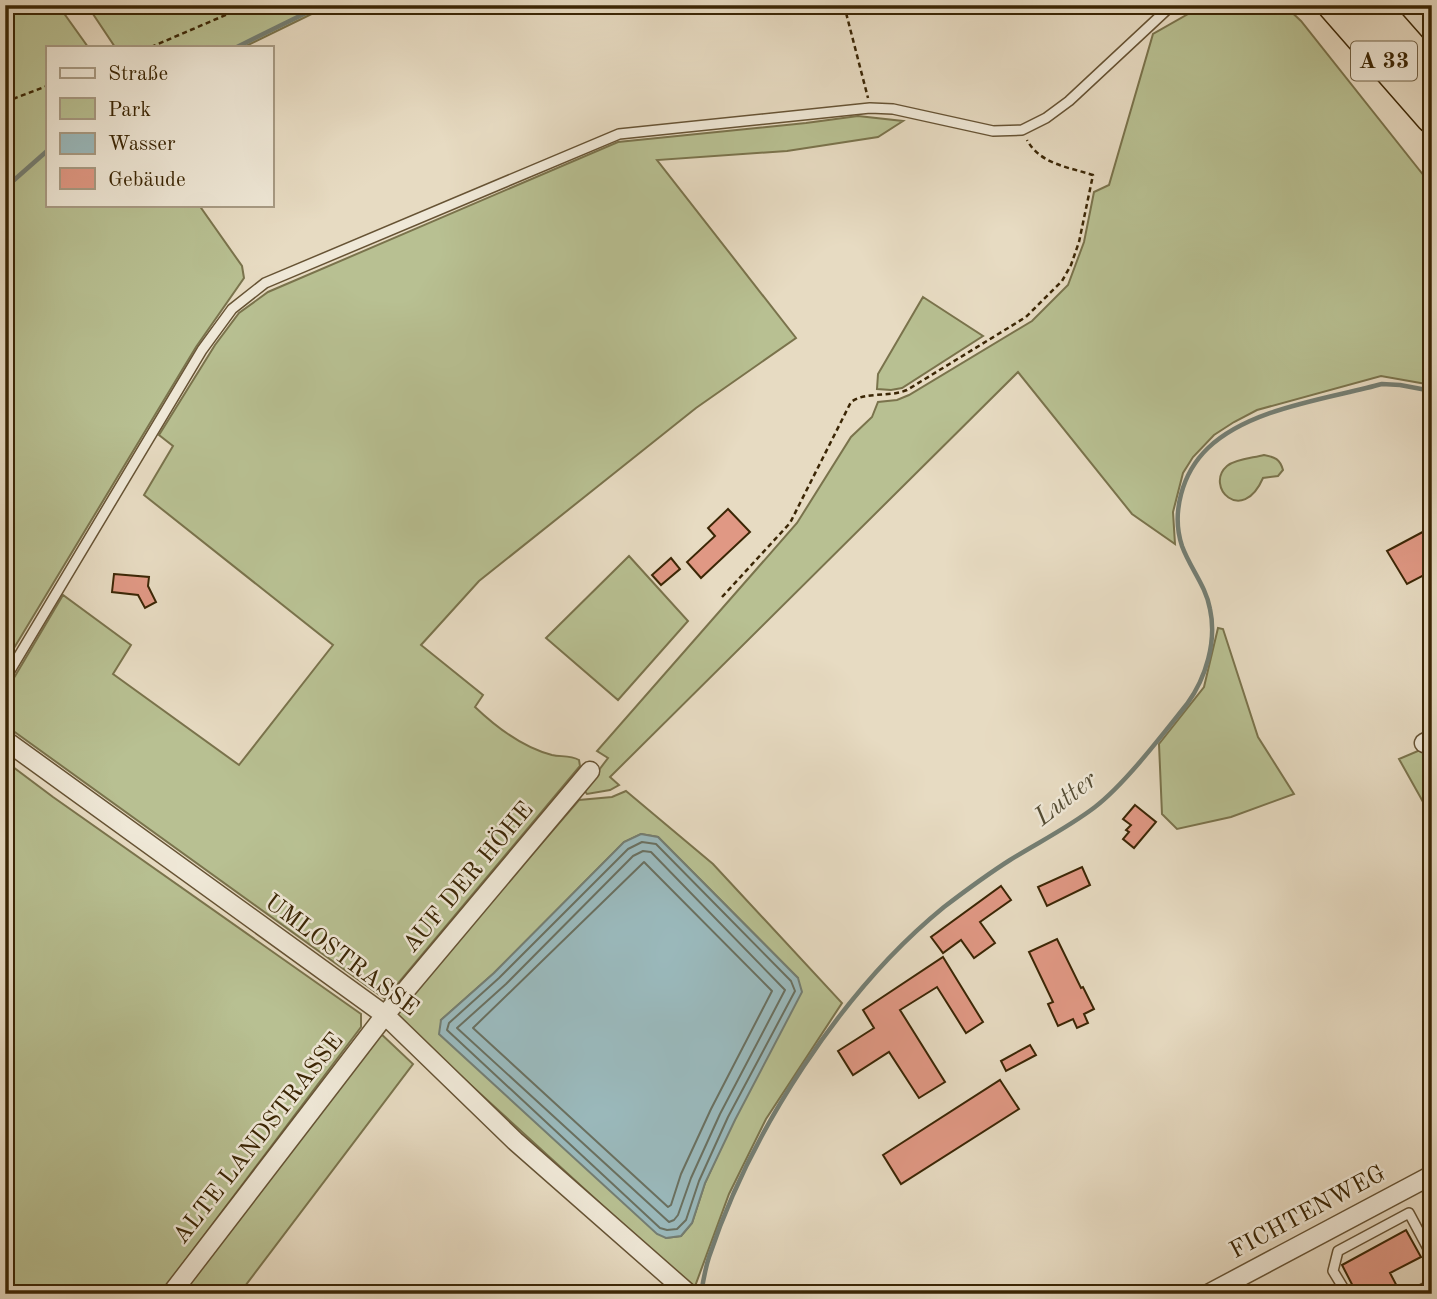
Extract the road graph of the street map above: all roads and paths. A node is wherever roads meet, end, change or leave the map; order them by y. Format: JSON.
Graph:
{"nodes":[{"id":1,"x":249,"y":5,"type":"edge"},
{"id":2,"x":844,"y":5,"type":"edge"},
{"id":3,"x":1172,"y":5,"type":"edge"},
{"id":4,"x":1334,"y":5,"type":"edge"},
{"id":5,"x":1372,"y":5,"type":"edge"},
{"id":6,"x":153,"y":46,"type":"edge"},
{"id":7,"x":1432,"y":73,"type":"edge"},
{"id":8,"x":46,"y":86,"type":"edge"},
{"id":9,"x":5,"y":102,"type":"edge"},
{"id":10,"x":870,"y":108,"type":"junction"},
{"id":11,"x":1432,"y":117,"type":"edge"},
{"id":12,"x":1022,"y":130,"type":"junction"},
{"id":13,"x":722,"y":597,"type":"dead end"},
{"id":14,"x":5,"y":679,"type":"edge"},
{"id":15,"x":5,"y":740,"type":"edge"},
{"id":16,"x":590,"y":772,"type":"dead end"},
{"id":17,"x":385,"y":1015,"type":"junction"},
{"id":18,"x":1432,"y":1175,"type":"edge"},
{"id":19,"x":1432,"y":1229,"type":"edge"},
{"id":20,"x":1354,"y":1230,"type":"junction"},
{"id":21,"x":1421,"y":1235,"type":"junction"},
{"id":22,"x":1432,"y":1256,"type":"edge"},
{"id":23,"x":1432,"y":1284,"type":"edge"},
{"id":24,"x":171,"y":1294,"type":"edge"},
{"id":25,"x":689,"y":1294,"type":"edge"},
{"id":26,"x":1208,"y":1294,"type":"edge"},
{"id":27,"x":1347,"y":1294,"type":"edge"},
{"id":28,"x":1413,"y":1294,"type":"edge"}],
"edges":[{"from":1,"to":6,"type":"path"},
{"from":2,"to":10,"type":"path"},
{"from":3,"to":12,"type":"lane"},
{"from":4,"to":11,"type":"highway","number":"A 33"},
{"from":5,"to":7,"type":"highway","number":"A 33"},
{"from":8,"to":9,"type":"path"},
{"from":10,"to":12,"type":"lane"},
{"from":10,"to":14,"type":"lane"},
{"from":12,"to":13,"type":"path"},
{"from":15,"to":17,"type":"street","name":"UMLOSTRASSE"},
{"from":16,"to":17,"type":"street","name":"AUF DER HÖHE"},
{"from":17,"to":24,"type":"street","name":"ALTE LANDSTRASSE"},
{"from":17,"to":25,"type":"street","name":"UMLOSTRASSE"},
{"from":18,"to":20,"type":"street","name":"FICHTENWEG"},
{"from":19,"to":21,"type":"lane"},
{"from":20,"to":21,"type":"lane"},
{"from":20,"to":26,"type":"street","name":"FICHTENWEG"},
{"from":20,"to":27,"type":"lane"},
{"from":21,"to":22,"type":"lane"},
{"from":23,"to":28,"type":"lane"}]}
